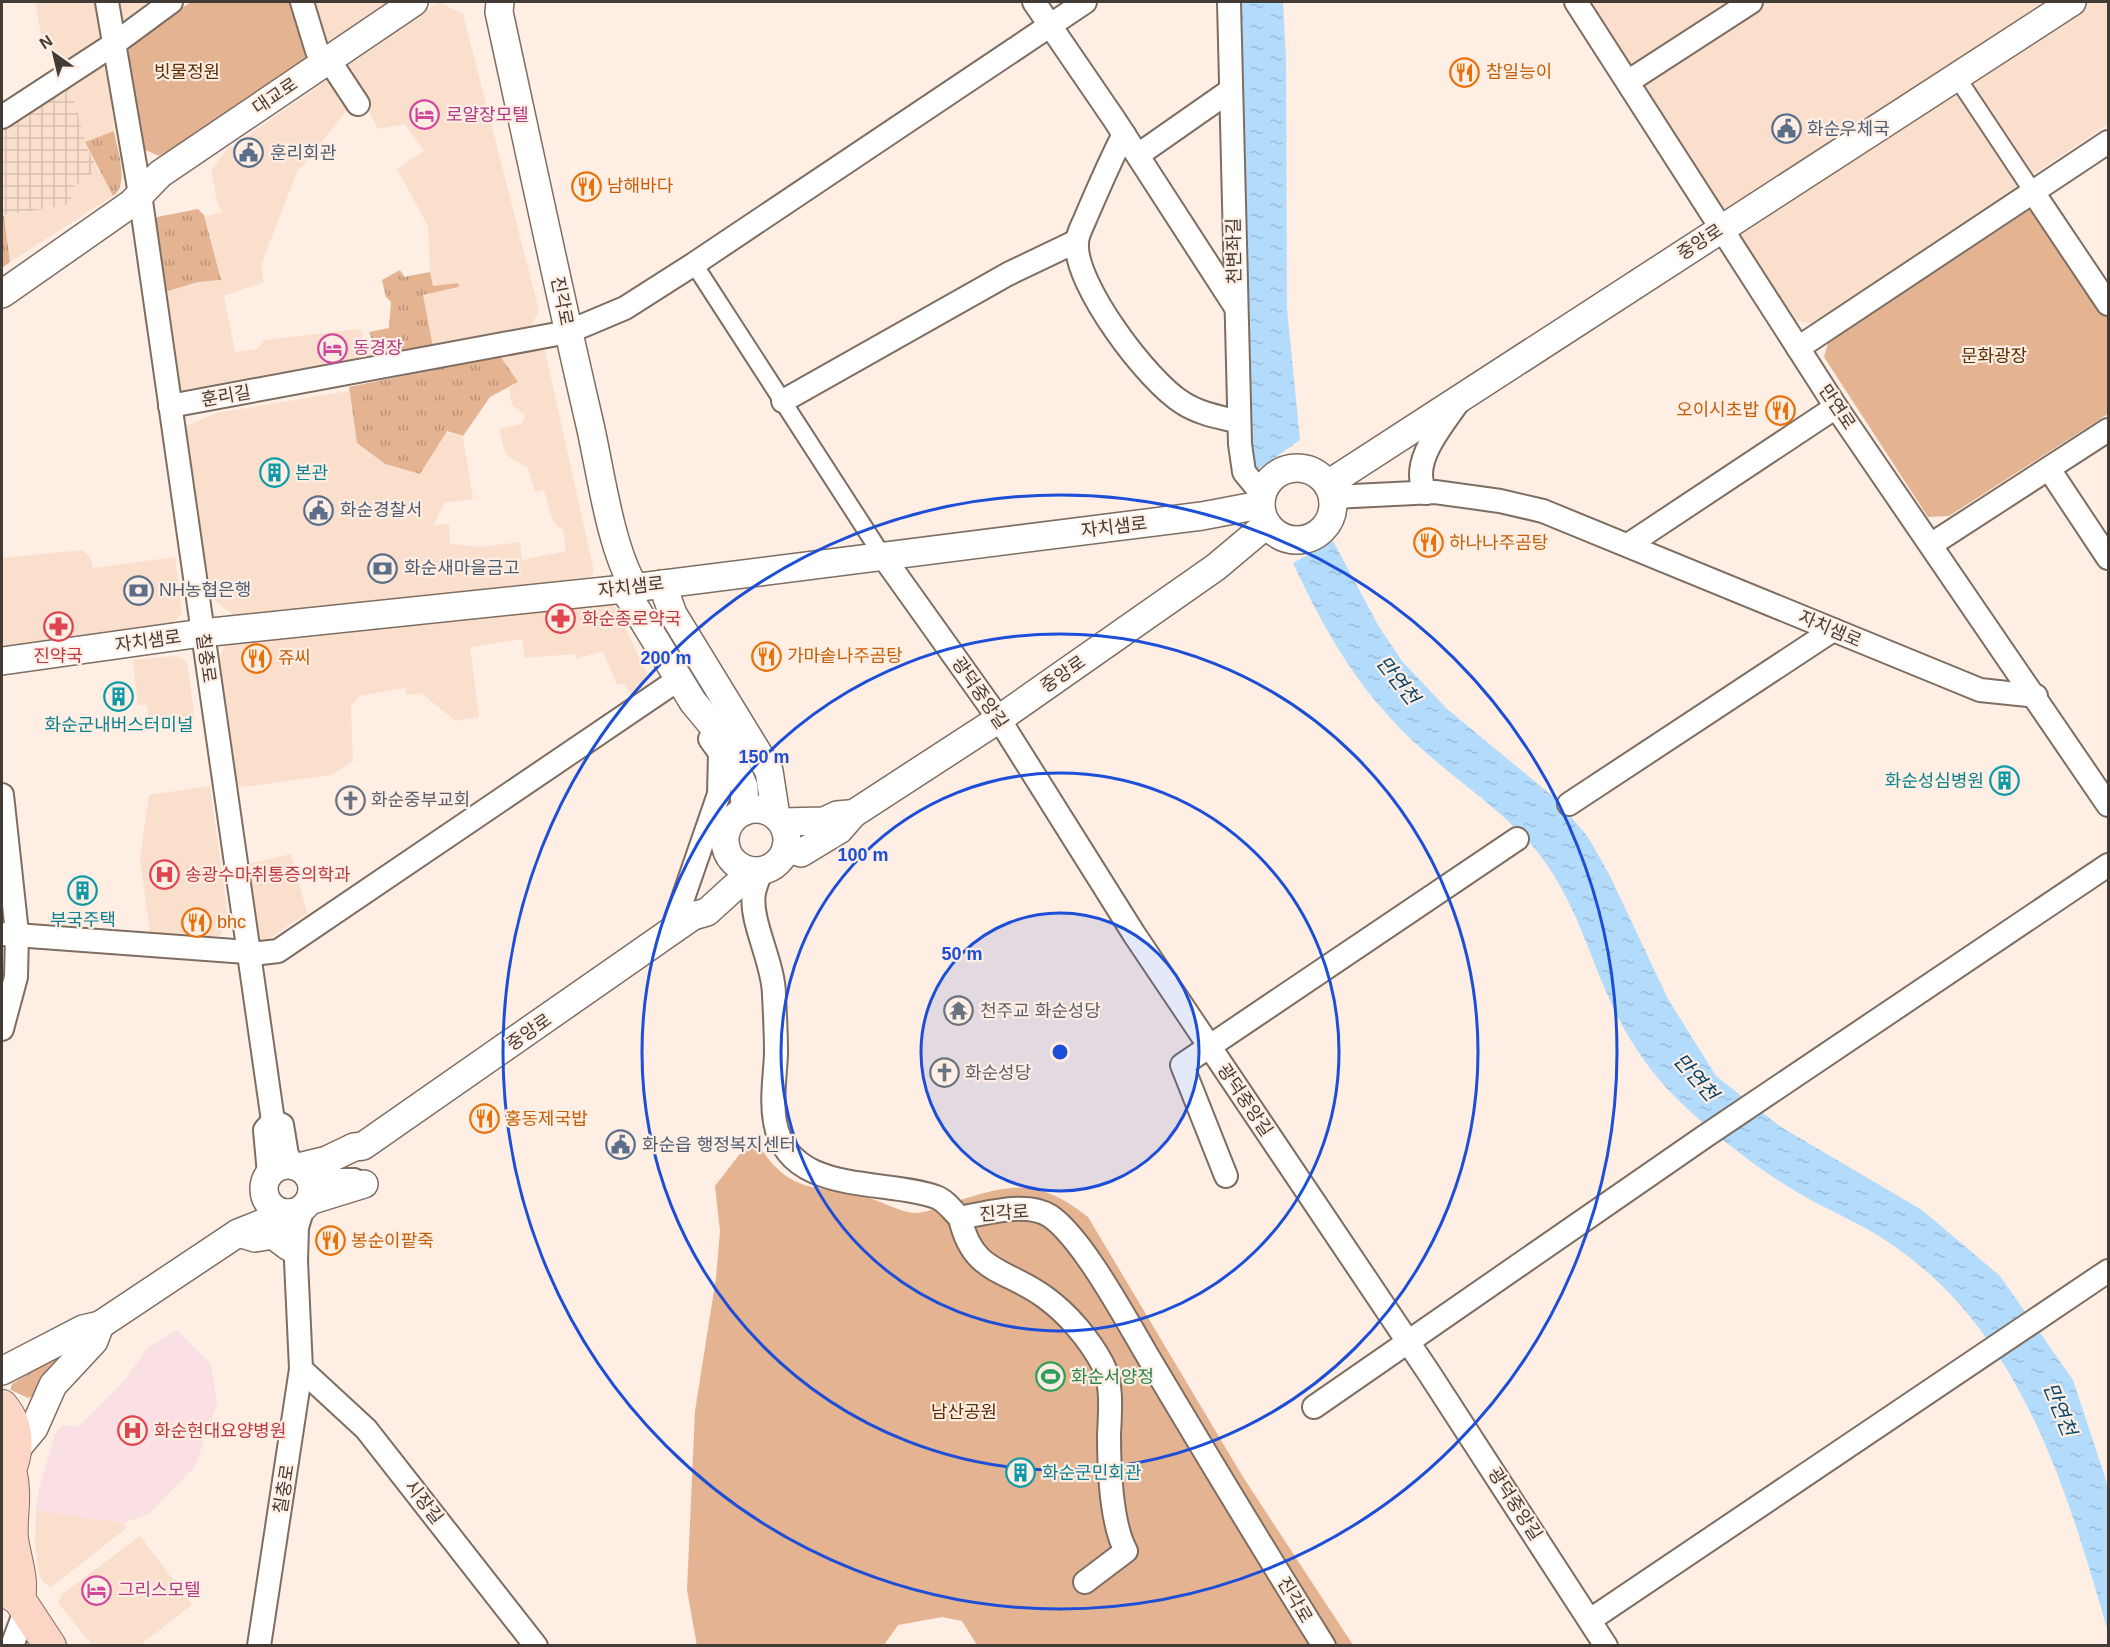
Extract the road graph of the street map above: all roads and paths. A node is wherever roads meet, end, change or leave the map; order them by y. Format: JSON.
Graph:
{"nodes":[{"id":1,"x":107,"y":2,"type":"edge"},
{"id":2,"x":171,"y":2,"type":"edge"},
{"id":3,"x":302,"y":2,"type":"edge"},
{"id":4,"x":414,"y":2,"type":"edge"},
{"id":5,"x":1034,"y":2,"type":"edge"},
{"id":6,"x":1085,"y":2,"type":"edge"},
{"id":7,"x":1229,"y":2,"type":"edge"},
{"id":8,"x":1576,"y":2,"type":"edge"},
{"id":9,"x":1751,"y":2,"type":"edge"},
{"id":10,"x":2072,"y":2,"type":"edge"},
{"id":11,"x":493,"y":4,"type":"edge"},
{"id":12,"x":2043,"y":9,"type":"edge"},
{"id":13,"x":1050,"y":25,"type":"junction"},
{"id":14,"x":114,"y":44,"type":"junction"},
{"id":15,"x":329,"y":60,"type":"junction"},
{"id":16,"x":1956,"y":76,"type":"junction"},
{"id":17,"x":1629,"y":81,"type":"junction"},
{"id":18,"x":1231,"y":90,"type":"junction"},
{"id":19,"x":358,"y":104,"type":"dead end"},
{"id":20,"x":2,"y":117,"type":"edge"},
{"id":21,"x":1124,"y":134,"type":"junction"},
{"id":22,"x":2109,"y":142,"type":"edge"},
{"id":23,"x":1138,"y":155,"type":"junction"},
{"id":24,"x":2032,"y":192,"type":"junction"},
{"id":25,"x":140,"y":194,"type":"junction"},
{"id":26,"x":1722,"y":228,"type":"junction"},
{"id":27,"x":1077,"y":241,"type":"junction"},
{"id":28,"x":694,"y":264,"type":"junction"},
{"id":29,"x":2,"y":294,"type":"edge"},
{"id":30,"x":2109,"y":304,"type":"edge"},
{"id":31,"x":1235,"y":307,"type":"junction"},
{"id":32,"x":568,"y":332,"type":"junction"},
{"id":33,"x":1798,"y":348,"type":"junction"},
{"id":34,"x":1463,"y":395,"type":"junction"},
{"id":35,"x":783,"y":401,"type":"junction"},
{"id":36,"x":170,"y":406,"type":"junction"},
{"id":37,"x":1836,"y":407,"type":"junction"},
{"id":38,"x":1239,"y":422,"type":"junction"},
{"id":39,"x":2109,"y":430,"type":"edge"},
{"id":40,"x":2049,"y":469,"type":"junction"},
{"id":41,"x":1330,"y":491,"type":"junction"},
{"id":42,"x":1426,"y":493,"type":"junction"},
{"id":43,"x":1263,"y":508,"type":"junction"},
{"id":44,"x":1203,"y":516,"type":"junction"},
{"id":45,"x":1932,"y":544,"type":"junction"},
{"id":46,"x":1628,"y":545,"type":"junction"},
{"id":47,"x":882,"y":555,"type":"junction"},
{"id":48,"x":2109,"y":558,"type":"edge"},
{"id":49,"x":1216,"y":567,"type":"junction"},
{"id":50,"x":662,"y":584,"type":"junction"},
{"id":51,"x":629,"y":588,"type":"junction"},
{"id":52,"x":1833,"y":630,"type":"junction"},
{"id":53,"x":202,"y":633,"type":"junction"},
{"id":54,"x":2,"y":661,"type":"edge"},
{"id":55,"x":679,"y":679,"type":"junction"},
{"id":56,"x":2036,"y":696,"type":"junction"},
{"id":57,"x":693,"y":702,"type":"junction"},
{"id":58,"x":999,"y":719,"type":"junction"},
{"id":59,"x":2,"y":795,"type":"edge"},
{"id":60,"x":1569,"y":804,"type":"dead end"},
{"id":61,"x":2109,"y":805,"type":"edge"},
{"id":62,"x":745,"y":811,"type":"junction"},
{"id":63,"x":781,"y":829,"type":"junction"},
{"id":64,"x":1517,"y":839,"type":"dead end"},
{"id":65,"x":726,"y":850,"type":"junction"},
{"id":66,"x":2109,"y":865,"type":"edge"},
{"id":67,"x":756,"y":871,"type":"junction"},
{"id":68,"x":693,"y":916,"type":"junction"},
{"id":69,"x":671,"y":933,"type":"junction"},
{"id":70,"x":9,"y":934,"type":"edge"},
{"id":71,"x":247,"y":951,"type":"junction"},
{"id":72,"x":2,"y":1029,"type":"edge"},
{"id":73,"x":1209,"y":1047,"type":"junction"},
{"id":74,"x":361,"y":1152,"type":"junction"},
{"id":75,"x":1226,"y":1176,"type":"dead end"},
{"id":76,"x":364,"y":1184,"type":"joint"},
{"id":77,"x":293,"y":1192,"type":"junction"},
{"id":78,"x":960,"y":1218,"type":"junction"},
{"id":79,"x":238,"y":1233,"type":"junction"},
{"id":80,"x":292,"y":1254,"type":"junction"},
{"id":81,"x":2109,"y":1271,"type":"edge"},
{"id":82,"x":100,"y":1325,"type":"junction"},
{"id":83,"x":1409,"y":1342,"type":"junction"},
{"id":84,"x":301,"y":1370,"type":"junction"},
{"id":85,"x":2,"y":1371,"type":"edge"},
{"id":86,"x":2,"y":1406,"type":"edge"},
{"id":87,"x":1314,"y":1407,"type":"dead end"},
{"id":88,"x":15,"y":1468,"type":"edge"},
{"id":89,"x":1085,"y":1582,"type":"dead end"},
{"id":90,"x":15,"y":1600,"type":"edge"},
{"id":91,"x":1590,"y":1620,"type":"junction"},
{"id":92,"x":12,"y":1646,"type":"edge"},
{"id":93,"x":50,"y":1646,"type":"edge"},
{"id":94,"x":259,"y":1646,"type":"edge"},
{"id":95,"x":536,"y":1646,"type":"edge"},
{"id":96,"x":1324,"y":1646,"type":"edge"},
{"id":97,"x":1606,"y":1646,"type":"edge"}],
"edges":[{"from":1,"to":14,"type":"street"},
{"from":2,"to":14,"type":"street"},
{"from":3,"to":15,"type":"street"},
{"from":4,"to":15,"type":"street","name":"대교로"},
{"from":5,"to":13,"type":"street"},
{"from":6,"to":13,"type":"street","name":"훈리길"},
{"from":7,"to":18,"type":"street","name":"천변좌길"},
{"from":8,"to":17,"type":"street","name":"만연로"},
{"from":9,"to":17,"type":"street"},
{"from":10,"to":12,"type":"street","name":"중앙로"},
{"from":11,"to":32,"type":"street","name":"진각로"},
{"from":12,"to":16,"type":"street","name":"중앙로"},
{"from":13,"to":21,"type":"street"},
{"from":13,"to":28,"type":"street","name":"훈리길"},
{"from":14,"to":20,"type":"street"},
{"from":14,"to":25,"type":"street"},
{"from":15,"to":19,"type":"street"},
{"from":15,"to":25,"type":"street","name":"대교로"},
{"from":16,"to":24,"type":"street"},
{"from":16,"to":26,"type":"street","name":"중앙로"},
{"from":17,"to":26,"type":"street","name":"만연로"},
{"from":18,"to":23,"type":"street"},
{"from":18,"to":31,"type":"street","name":"천변좌길"},
{"from":21,"to":23,"type":"street"},
{"from":21,"to":27,"type":"street"},
{"from":22,"to":24,"type":"street"},
{"from":23,"to":31,"type":"street"},
{"from":24,"to":30,"type":"street"},
{"from":24,"to":33,"type":"street"},
{"from":25,"to":29,"type":"street","name":"대교로"},
{"from":25,"to":36,"type":"street","name":"칠충로"},
{"from":26,"to":33,"type":"street","name":"만연로"},
{"from":26,"to":34,"type":"street","name":"중앙로"},
{"from":27,"to":35,"type":"street"},
{"from":27,"to":38,"type":"street"},
{"from":28,"to":32,"type":"street","name":"훈리길"},
{"from":28,"to":35,"type":"street"},
{"from":31,"to":38,"type":"street","name":"천변좌길"},
{"from":32,"to":36,"type":"street","name":"훈리길"},
{"from":32,"to":51,"type":"street","name":"진각로"},
{"from":33,"to":37,"type":"street","name":"만연로"},
{"from":34,"to":41,"type":"street","name":"중앙로"},
{"from":34,"to":42,"type":"street"},
{"from":35,"to":47,"type":"street"},
{"from":36,"to":53,"type":"street","name":"칠충로"},
{"from":37,"to":45,"type":"street","name":"만연로"},
{"from":37,"to":46,"type":"street"},
{"from":38,"to":43,"type":"street","name":"천변좌길"},
{"from":39,"to":40,"type":"street"},
{"from":40,"to":45,"type":"street"},
{"from":40,"to":48,"type":"street"},
{"from":41,"to":42,"type":"street","name":"자치샘로"},
{"from":41,"to":43,"type":"street"},
{"from":41,"to":43,"type":"street"},
{"from":42,"to":46,"type":"street","name":"자치샘로"},
{"from":43,"to":44,"type":"street","name":"자치샘로"},
{"from":43,"to":49,"type":"street","name":"중앙로"},
{"from":44,"to":47,"type":"street","name":"자치샘로"},
{"from":44,"to":49,"type":"street"},
{"from":45,"to":56,"type":"street","name":"만연로"},
{"from":46,"to":52,"type":"street","name":"자치샘로"},
{"from":47,"to":50,"type":"street","name":"자치샘로"},
{"from":47,"to":58,"type":"street","name":"광덕중앙길"},
{"from":49,"to":58,"type":"street","name":"중앙로"},
{"from":50,"to":51,"type":"street","name":"자치샘로"},
{"from":50,"to":63,"type":"street"},
{"from":51,"to":53,"type":"street","name":"자치샘로"},
{"from":51,"to":55,"type":"street","name":"진각로"},
{"from":52,"to":56,"type":"street","name":"자치샘로"},
{"from":52,"to":60,"type":"street"},
{"from":53,"to":54,"type":"street","name":"자치샘로"},
{"from":53,"to":71,"type":"street","name":"칠충로"},
{"from":55,"to":57,"type":"street","name":"진각로"},
{"from":55,"to":71,"type":"street"},
{"from":56,"to":61,"type":"street","name":"만연로"},
{"from":57,"to":62,"type":"street","name":"진각로"},
{"from":57,"to":69,"type":"street"},
{"from":58,"to":63,"type":"street","name":"중앙로"},
{"from":58,"to":73,"type":"street","name":"광덕중앙길"},
{"from":59,"to":70,"type":"street"},
{"from":62,"to":63,"type":"street"},
{"from":62,"to":65,"type":"street"},
{"from":63,"to":67,"type":"street"},
{"from":64,"to":73,"type":"street"},
{"from":65,"to":67,"type":"street"},
{"from":65,"to":68,"type":"street","name":"중앙로"},
{"from":66,"to":83,"type":"street"},
{"from":67,"to":68,"type":"street","name":"중앙로"},
{"from":67,"to":78,"type":"street","name":"진각로"},
{"from":68,"to":69,"type":"street","name":"중앙로"},
{"from":69,"to":74,"type":"street","name":"중앙로"},
{"from":70,"to":71,"type":"street"},
{"from":70,"to":72,"type":"street"},
{"from":71,"to":77,"type":"street","name":"칠충로"},
{"from":73,"to":75,"type":"street"},
{"from":73,"to":83,"type":"street","name":"광덕중앙길"},
{"from":74,"to":76,"type":"street"},
{"from":74,"to":77,"type":"street","name":"중앙로"},
{"from":76,"to":77,"type":"street"},
{"from":77,"to":79,"type":"street"},
{"from":77,"to":80,"type":"street","name":"칠충로"},
{"from":78,"to":89,"type":"street"},
{"from":78,"to":96,"type":"street","name":"진각로"},
{"from":79,"to":80,"type":"street"},
{"from":79,"to":82,"type":"street"},
{"from":80,"to":84,"type":"street","name":"칠충로"},
{"from":81,"to":91,"type":"street"},
{"from":82,"to":85,"type":"street"},
{"from":82,"to":88,"type":"street"},
{"from":83,"to":87,"type":"street"},
{"from":83,"to":91,"type":"street","name":"광덕중앙길"},
{"from":84,"to":94,"type":"street","name":"칠충로"},
{"from":84,"to":95,"type":"street","name":"시장길"},
{"from":86,"to":88,"type":"main road"},
{"from":88,"to":90,"type":"main road"},
{"from":90,"to":92,"type":"street"},
{"from":90,"to":93,"type":"main road"},
{"from":91,"to":97,"type":"street","name":"광덕중앙길"}]}
